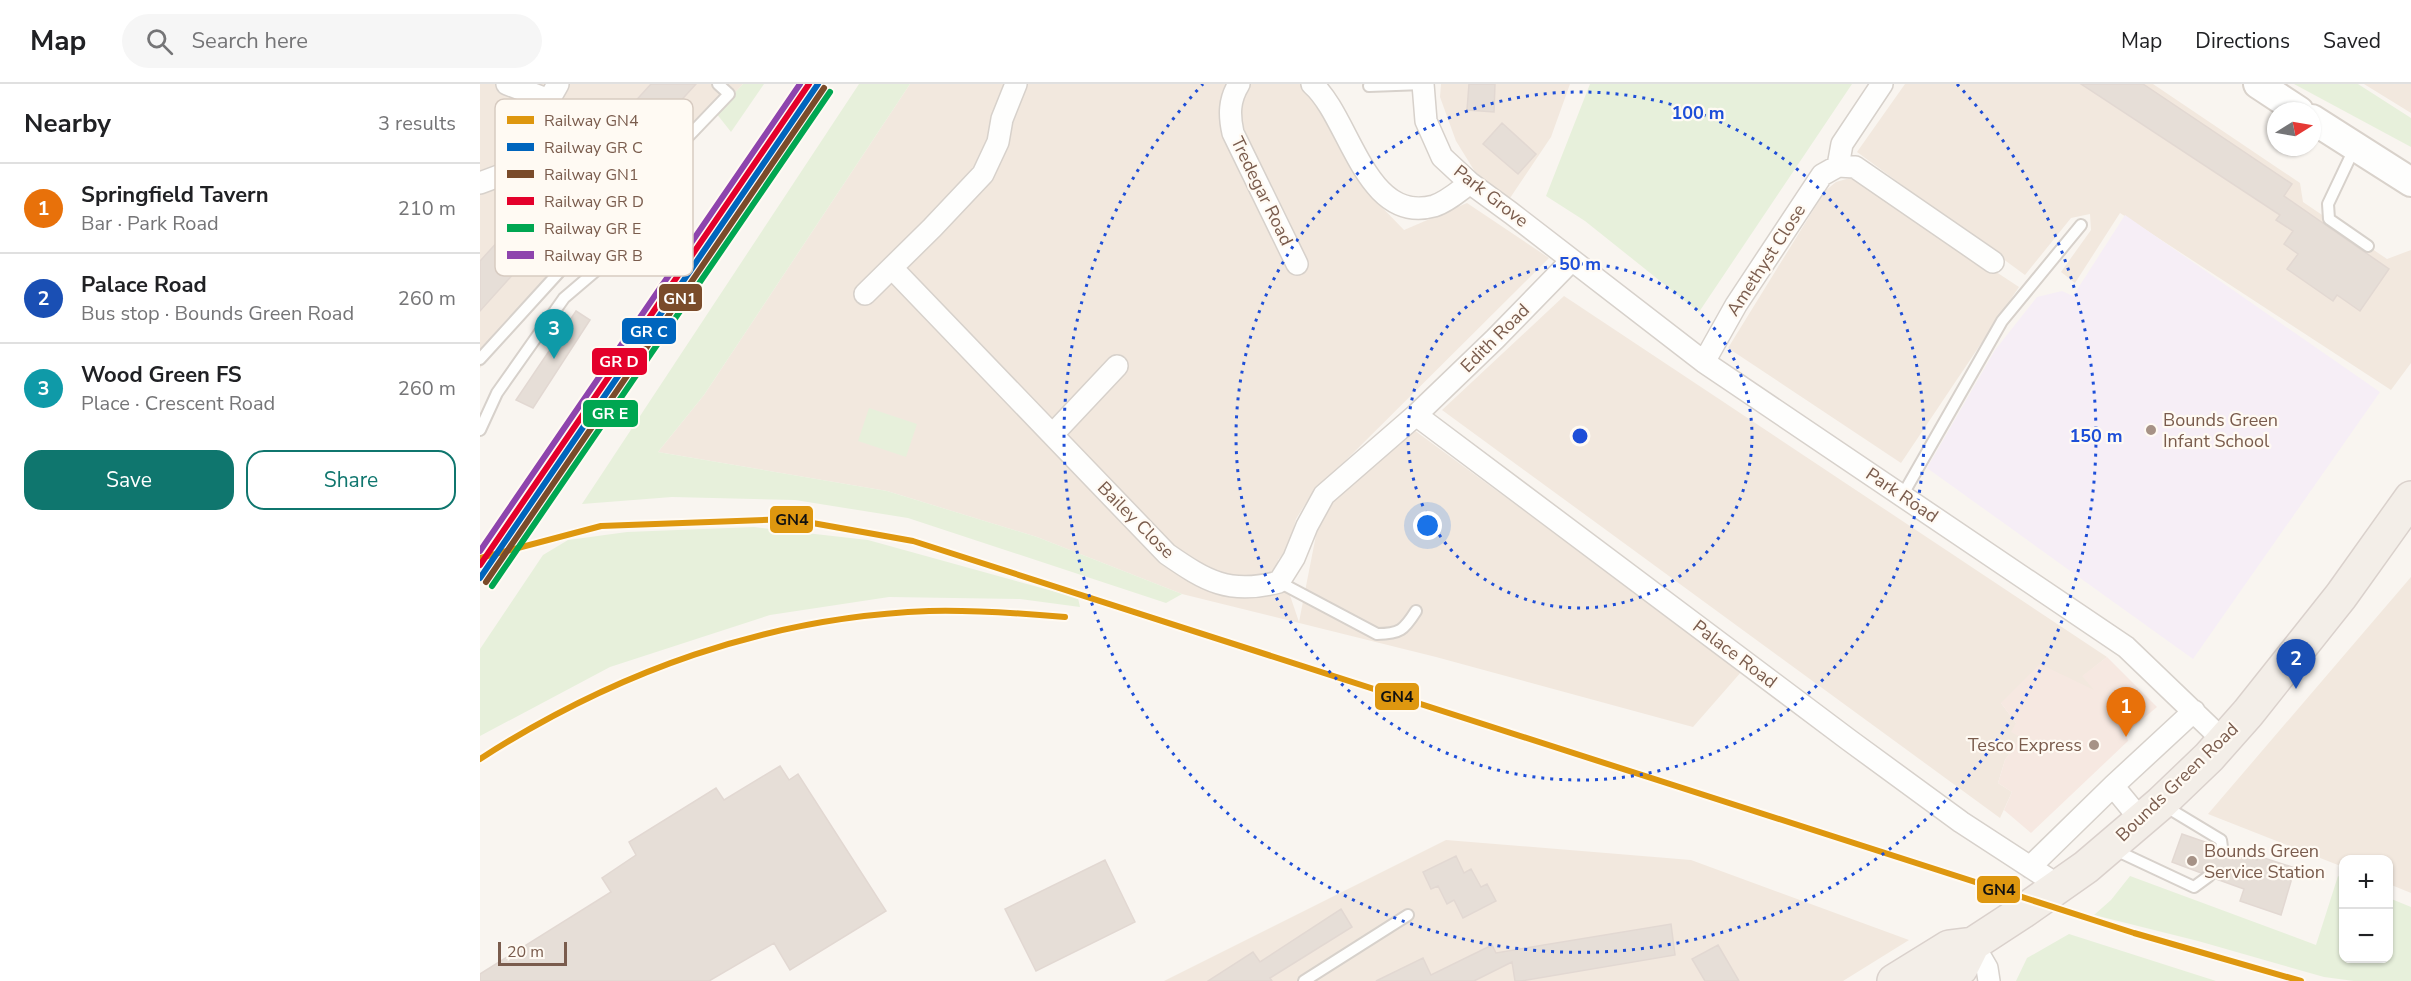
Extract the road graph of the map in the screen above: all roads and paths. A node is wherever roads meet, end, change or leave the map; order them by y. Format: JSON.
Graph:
{"nodes":[{"id":1,"x":507,"y":84,"type":"edge"},
{"id":2,"x":718,"y":84,"type":"edge"},
{"id":3,"x":1016,"y":84,"type":"edge"},
{"id":4,"x":1239,"y":84,"type":"edge"},
{"id":5,"x":1312,"y":84,"type":"edge"},
{"id":6,"x":1423,"y":84,"type":"edge"},
{"id":7,"x":1882,"y":84,"type":"edge"},
{"id":8,"x":2258,"y":84,"type":"edge"},
{"id":9,"x":1369,"y":86,"type":"dead end"},
{"id":10,"x":554,"y":92,"type":"edge"},
{"id":11,"x":2286,"y":102,"type":"edge"},
{"id":12,"x":2321,"y":125,"type":"edge"},
{"id":13,"x":693,"y":132,"type":"edge"},
{"id":14,"x":2355,"y":147,"type":"junction"},
{"id":15,"x":1838,"y":166,"type":"junction"},
{"id":16,"x":495,"y":177,"type":"edge"},
{"id":17,"x":2411,"y":182,"type":"edge"},
{"id":18,"x":480,"y":183,"type":"edge"},
{"id":19,"x":1470,"y":183,"type":"junction"},
{"id":20,"x":2081,"y":225,"type":"dead end"},
{"id":21,"x":2368,"y":246,"type":"dead end"},
{"id":22,"x":1572,"y":260,"type":"junction"},
{"id":23,"x":1993,"y":262,"type":"dead end"},
{"id":24,"x":1297,"y":264,"type":"dead end"},
{"id":25,"x":892,"y":268,"type":"junction"},
{"id":26,"x":556,"y":276,"type":"edge"},
{"id":27,"x":590,"y":276,"type":"edge"},
{"id":28,"x":865,"y":294,"type":"dead end"},
{"id":29,"x":480,"y":359,"type":"edge"},
{"id":30,"x":1704,"y":362,"type":"junction"},
{"id":31,"x":1117,"y":366,"type":"dead end"},
{"id":32,"x":1416,"y":415,"type":"junction"},
{"id":33,"x":480,"y":430,"type":"edge"},
{"id":34,"x":1053,"y":434,"type":"junction"},
{"id":35,"x":1902,"y":496,"type":"junction"},
{"id":36,"x":2408,"y":508,"type":"edge"},
{"id":37,"x":1279,"y":582,"type":"junction"},
{"id":38,"x":1416,"y":611,"type":"dead end"},
{"id":39,"x":2194,"y":711,"type":"junction"},
{"id":40,"x":2224,"y":741,"type":"junction"},
{"id":41,"x":2113,"y":786,"type":"junction"},
{"id":42,"x":2151,"y":811,"type":"junction"},
{"id":43,"x":2109,"y":847,"type":"junction"},
{"id":44,"x":2222,"y":847,"type":"dead end"},
{"id":45,"x":2209,"y":876,"type":"dead end"},
{"id":46,"x":2052,"y":877,"type":"junction"},
{"id":47,"x":1408,"y":915,"type":"dead end"},
{"id":48,"x":1981,"y":939,"type":"junction"},
{"id":49,"x":1948,"y":979,"type":"edge"},
{"id":50,"x":1304,"y":981,"type":"edge"},
{"id":51,"x":1894,"y":981,"type":"edge"},
{"id":52,"x":1989,"y":981,"type":"edge"}],
"edges":[{"from":1,"to":10,"type":"street"},
{"from":2,"to":13,"type":"lane"},
{"from":3,"to":25,"type":"street"},
{"from":4,"to":24,"type":"street","name":"Tredegar Road"},
{"from":5,"to":19,"type":"street"},
{"from":6,"to":9,"type":"lane"},
{"from":6,"to":19,"type":"street","name":"Park Grove"},
{"from":7,"to":15,"type":"street"},
{"from":8,"to":11,"type":"main road"},
{"from":12,"to":14,"type":"main road"},
{"from":14,"to":17,"type":"main road"},
{"from":14,"to":21,"type":"lane"},
{"from":15,"to":23,"type":"street"},
{"from":15,"to":30,"type":"street","name":"Amethyst Close"},
{"from":16,"to":18,"type":"street"},
{"from":19,"to":22,"type":"street","name":"Park Grove"},
{"from":20,"to":35,"type":"lane"},
{"from":22,"to":30,"type":"street","name":"Park Road"},
{"from":22,"to":32,"type":"street","name":"Edith Road"},
{"from":25,"to":28,"type":"street"},
{"from":25,"to":34,"type":"street","name":"Bailey Close"},
{"from":26,"to":29,"type":"lane"},
{"from":27,"to":33,"type":"lane"},
{"from":30,"to":35,"type":"street","name":"Park Road"},
{"from":31,"to":34,"type":"street"},
{"from":32,"to":37,"type":"street"},
{"from":32,"to":46,"type":"street","name":"Palace Road"},
{"from":34,"to":37,"type":"street","name":"Bailey Close"},
{"from":35,"to":39,"type":"street","name":"Park Road"},
{"from":36,"to":40,"type":"main road","name":"Bounds Green Road"},
{"from":37,"to":38,"type":"lane"},
{"from":39,"to":40,"type":"street","name":"Park Road"},
{"from":39,"to":41,"type":"street"},
{"from":40,"to":42,"type":"main road","name":"Bounds Green Road"},
{"from":41,"to":42,"type":"street"},
{"from":41,"to":46,"type":"street"},
{"from":42,"to":43,"type":"main road","name":"Bounds Green Road"},
{"from":42,"to":44,"type":"lane"},
{"from":43,"to":45,"type":"lane"},
{"from":43,"to":46,"type":"main road","name":"Bounds Green Road"},
{"from":46,"to":48,"type":"main road","name":"Bounds Green Road"},
{"from":47,"to":50,"type":"lane"},
{"from":48,"to":49,"type":"main road","name":"Bounds Green Road"},
{"from":48,"to":51,"type":"main road","name":"Bounds Green Road"},
{"from":48,"to":52,"type":"street"}]}
